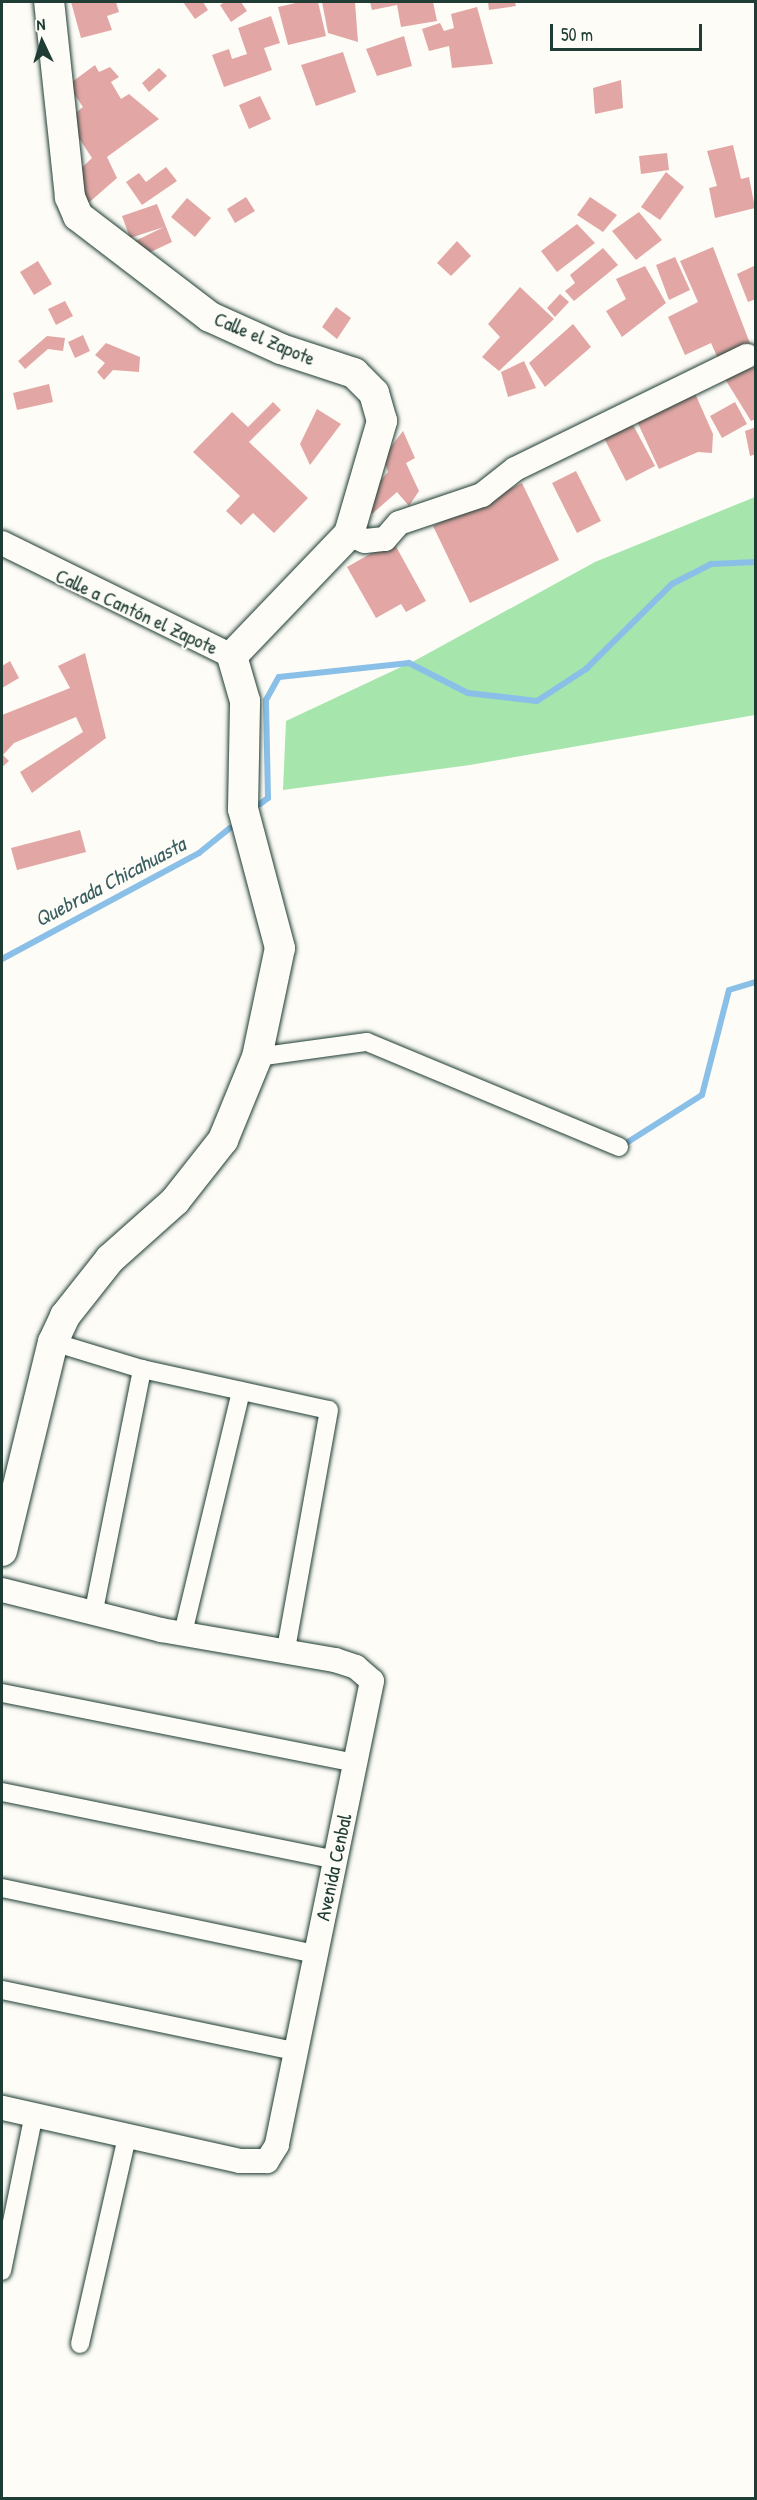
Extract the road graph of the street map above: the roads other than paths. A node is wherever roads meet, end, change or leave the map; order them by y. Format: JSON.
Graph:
{"nodes":[{"id":1,"x":49,"y":2,"type":"edge"},
{"id":2,"x":747,"y":356,"type":"dead end"},
{"id":3,"x":349,"y":534,"type":"junction"},
{"id":4,"x":2,"y":543,"type":"edge"},
{"id":5,"x":232,"y":656,"type":"junction"},
{"id":6,"x":257,"y":1057,"type":"junction"},
{"id":7,"x":619,"y":1147,"type":"dead end"},
{"id":8,"x":53,"y":1342,"type":"junction"},
{"id":9,"x":142,"y":1369,"type":"junction"},
{"id":10,"x":241,"y":1391,"type":"junction"},
{"id":11,"x":2,"y":1551,"type":"edge"},
{"id":12,"x":2,"y":1590,"type":"edge"},
{"id":13,"x":94,"y":1610,"type":"junction"},
{"id":14,"x":183,"y":1633,"type":"junction"},
{"id":15,"x":286,"y":1649,"type":"junction"},
{"id":16,"x":2,"y":1693,"type":"edge"},
{"id":17,"x":354,"y":1763,"type":"junction"},
{"id":18,"x":2,"y":1792,"type":"edge"},
{"id":19,"x":335,"y":1860,"type":"junction"},
{"id":20,"x":2,"y":1888,"type":"edge"},
{"id":21,"x":315,"y":1954,"type":"junction"},
{"id":22,"x":2,"y":1990,"type":"edge"},
{"id":23,"x":295,"y":2051,"type":"junction"},
{"id":24,"x":2,"y":2108,"type":"edge"},
{"id":25,"x":33,"y":2119,"type":"junction"},
{"id":26,"x":127,"y":2137,"type":"junction"},
{"id":27,"x":2,"y":2271,"type":"edge"},
{"id":28,"x":80,"y":2344,"type":"dead end"}],
"edges":[{"from":1,"to":3,"type":"street","name":"Calle el Zapote"},
{"from":2,"to":3,"type":"street"},
{"from":3,"to":5,"type":"street","name":"Calle el Zapote"},
{"from":4,"to":5,"type":"street","name":"Calle a Cantón el Zapote"},
{"from":5,"to":6,"type":"street","name":"Calle a Cantón el Zapote"},
{"from":6,"to":7,"type":"street"},
{"from":6,"to":8,"type":"street","name":"Calle a Cantón el Zapote"},
{"from":8,"to":9,"type":"street"},
{"from":8,"to":11,"type":"street","name":"Calle a Cantón el Zapote"},
{"from":9,"to":10,"type":"street"},
{"from":9,"to":13,"type":"street"},
{"from":10,"to":14,"type":"street"},
{"from":10,"to":15,"type":"street"},
{"from":12,"to":13,"type":"street","name":"Avenida Cenbal"},
{"from":13,"to":14,"type":"street","name":"Avenida Cenbal"},
{"from":14,"to":15,"type":"street","name":"Avenida Cenbal"},
{"from":15,"to":17,"type":"street","name":"Avenida Cenbal"},
{"from":16,"to":17,"type":"street"},
{"from":17,"to":19,"type":"street","name":"Avenida Cenbal"},
{"from":18,"to":19,"type":"street"},
{"from":19,"to":21,"type":"street","name":"Avenida Cenbal"},
{"from":20,"to":21,"type":"street"},
{"from":21,"to":23,"type":"street","name":"Avenida Cenbal"},
{"from":22,"to":23,"type":"street"},
{"from":23,"to":26,"type":"street","name":"Avenida Cenbal"},
{"from":24,"to":25,"type":"street","name":"Avenida Cenbal"},
{"from":25,"to":26,"type":"street","name":"Avenida Cenbal"},
{"from":25,"to":27,"type":"street"},
{"from":26,"to":28,"type":"street"}]}
